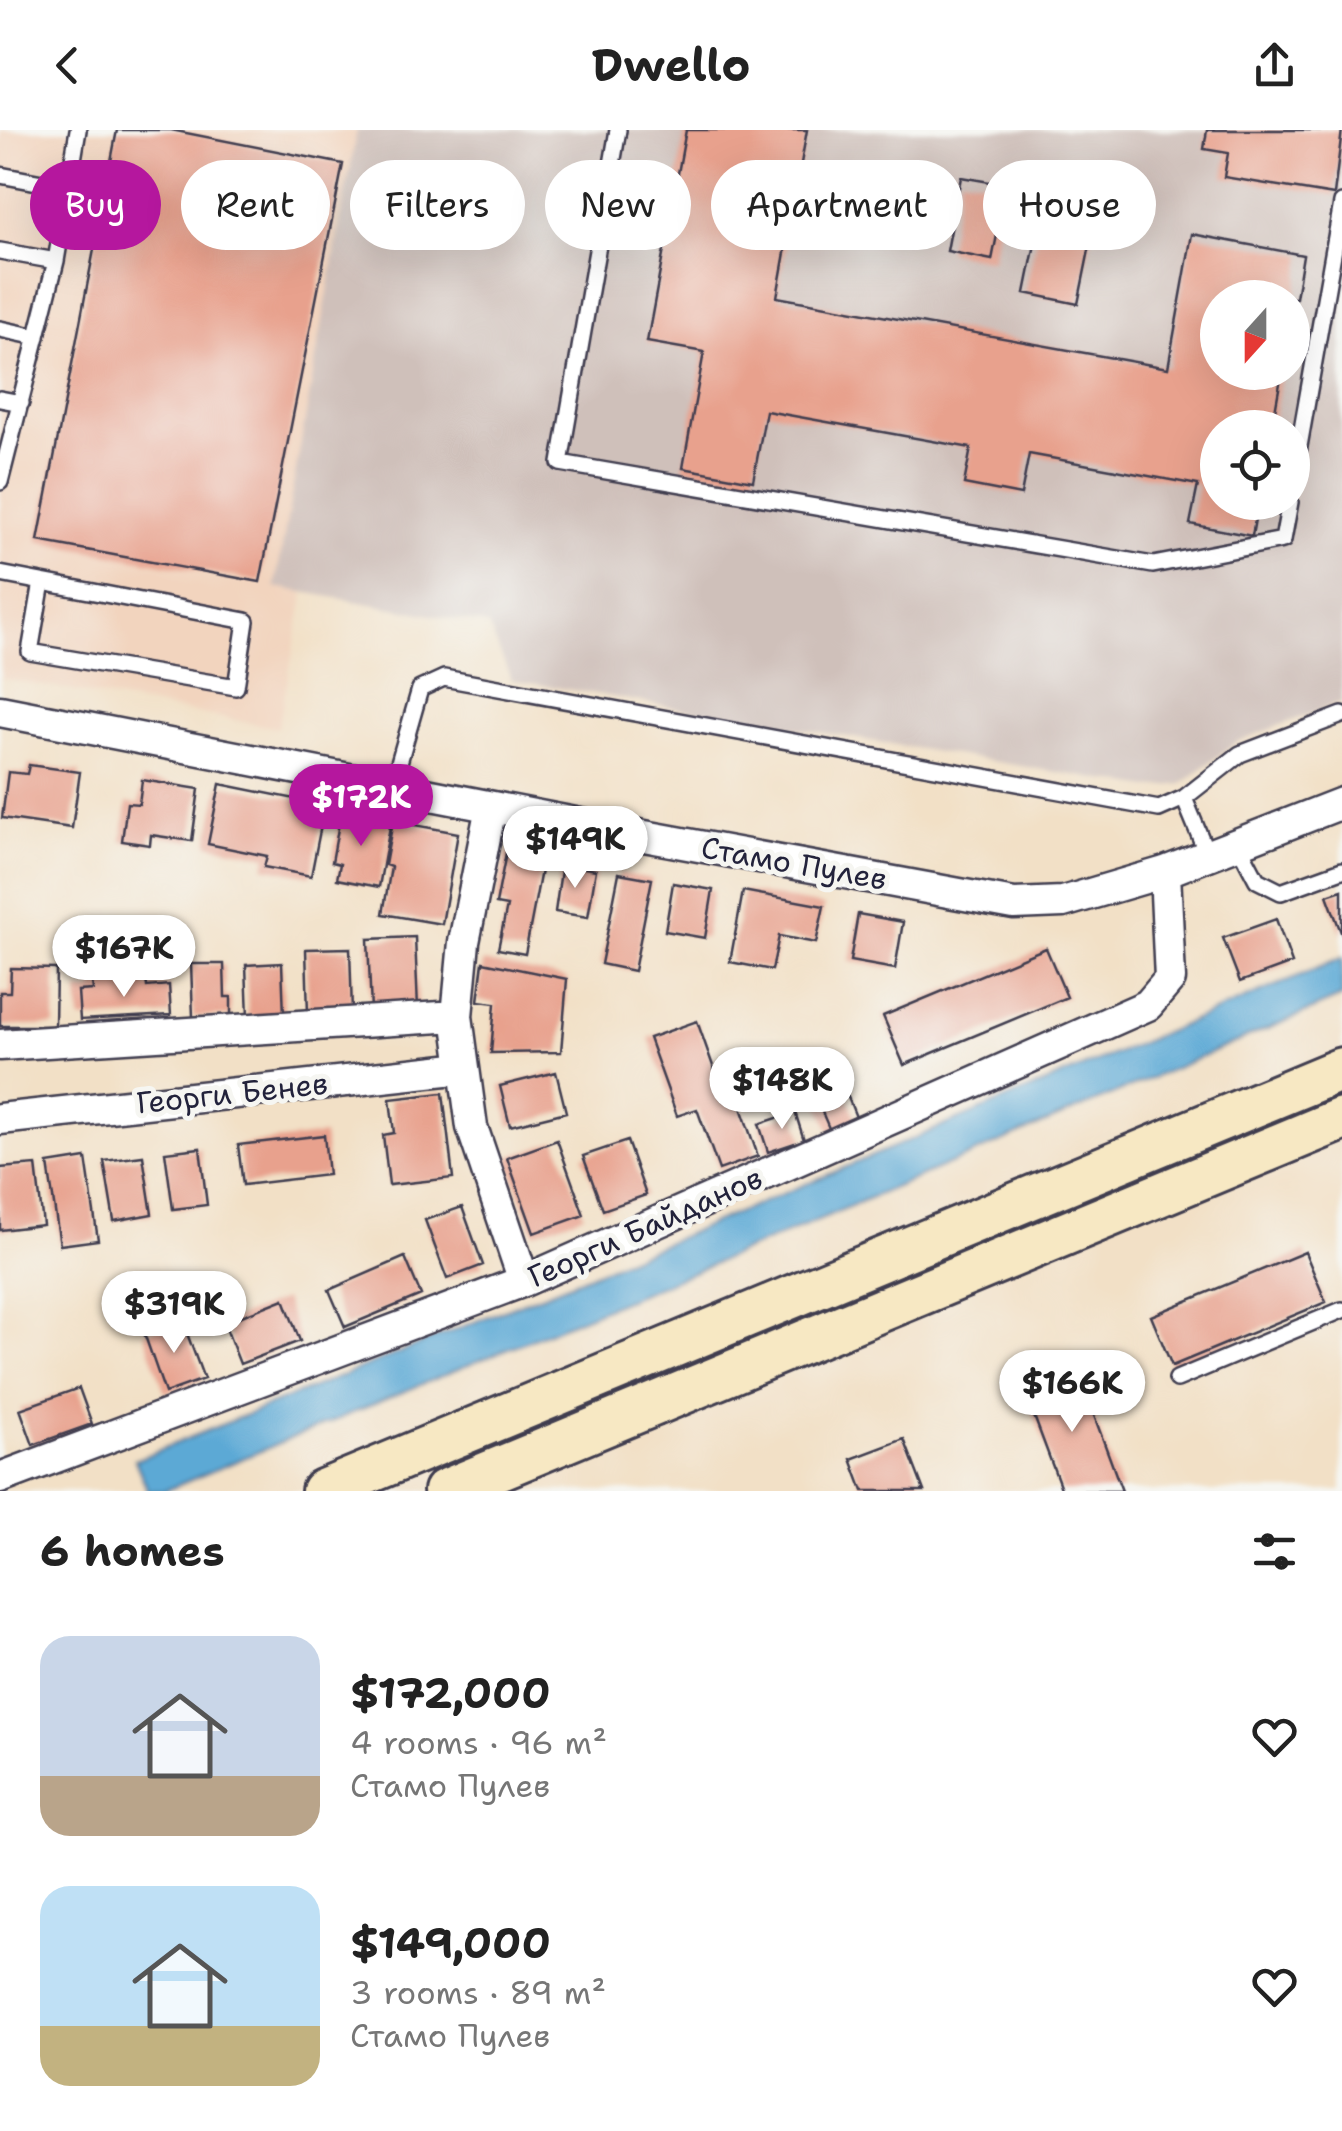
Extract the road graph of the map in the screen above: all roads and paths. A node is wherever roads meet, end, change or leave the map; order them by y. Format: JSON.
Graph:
{"nodes":[{"id":1,"x":78,"y":130,"type":"edge"},
{"id":2,"x":618,"y":130,"type":"edge"},
{"id":3,"x":73,"y":160,"type":"edge"},
{"id":4,"x":0,"y":175,"type":"edge"},
{"id":5,"x":30,"y":181,"type":"edge"},
{"id":6,"x":1342,"y":203,"type":"edge"},
{"id":7,"x":58,"y":250,"type":"edge"},
{"id":8,"x":0,"y":251,"type":"edge"},
{"id":9,"x":56,"y":261,"type":"junction"},
{"id":10,"x":0,"y":329,"type":"edge"},
{"id":11,"x":37,"y":336,"type":"junction"},
{"id":12,"x":0,"y":399,"type":"edge"},
{"id":13,"x":21,"y":403,"type":"junction"},
{"id":14,"x":1305,"y":410,"type":"edge"},
{"id":15,"x":1,"y":476,"type":"edge"},
{"id":16,"x":1287,"y":520,"type":"edge"},
{"id":17,"x":0,"y":574,"type":"edge"},
{"id":18,"x":42,"y":582,"type":"junction"},
{"id":19,"x":0,"y":711,"type":"edge"},
{"id":20,"x":1342,"y":715,"type":"edge"},
{"id":21,"x":392,"y":787,"type":"junction"},
{"id":22,"x":1184,"y":798,"type":"junction"},
{"id":23,"x":1342,"y":803,"type":"edge"},
{"id":24,"x":491,"y":806,"type":"junction"},
{"id":25,"x":1238,"y":844,"type":"junction"},
{"id":26,"x":1208,"y":856,"type":"junction"},
{"id":27,"x":1342,"y":870,"type":"edge"},
{"id":28,"x":1166,"y":872,"type":"junction"},
{"id":29,"x":456,"y":1016,"type":"junction"},
{"id":30,"x":0,"y":1045,"type":"edge"},
{"id":31,"x":464,"y":1068,"type":"junction"},
{"id":32,"x":1342,"y":1069,"type":"edge"},
{"id":33,"x":0,"y":1119,"type":"edge"},
{"id":34,"x":1342,"y":1119,"type":"edge"},
{"id":35,"x":524,"y":1281,"type":"junction"},
{"id":36,"x":1342,"y":1310,"type":"edge"},
{"id":37,"x":1176,"y":1380,"type":"dead end"},
{"id":38,"x":0,"y":1478,"type":"edge"},
{"id":39,"x":461,"y":1488,"type":"edge"},
{"id":40,"x":323,"y":1491,"type":"edge"}],
"edges":[{"from":1,"to":3,"type":"lane"},
{"from":2,"to":16,"type":"lane"},
{"from":4,"to":5,"type":"lane"},
{"from":6,"to":14,"type":"lane"},
{"from":7,"to":9,"type":"lane"},
{"from":8,"to":9,"type":"lane"},
{"from":9,"to":11,"type":"lane"},
{"from":10,"to":11,"type":"lane"},
{"from":11,"to":13,"type":"lane"},
{"from":12,"to":13,"type":"lane"},
{"from":13,"to":15,"type":"lane"},
{"from":17,"to":18,"type":"lane"},
{"from":18,"to":18,"type":"lane"},
{"from":19,"to":21,"type":"street","name":"Стамо Пулев"},
{"from":20,"to":22,"type":"lane"},
{"from":21,"to":22,"type":"lane"},
{"from":21,"to":24,"type":"street","name":"Стамо Пулев"},
{"from":22,"to":26,"type":"lane"},
{"from":23,"to":25,"type":"street","name":"Стамо Пулев"},
{"from":24,"to":28,"type":"street","name":"Стамо Пулев"},
{"from":24,"to":29,"type":"street"},
{"from":25,"to":26,"type":"street","name":"Стамо Пулев"},
{"from":25,"to":27,"type":"lane"},
{"from":26,"to":28,"type":"street","name":"Стамо Пулев"},
{"from":28,"to":35,"type":"street","name":"Георги Байданов"},
{"from":29,"to":30,"type":"street","name":"Георги Бенев"},
{"from":29,"to":31,"type":"street"},
{"from":31,"to":33,"type":"street","name":"Георги Бенев"},
{"from":31,"to":35,"type":"street"},
{"from":32,"to":40,"type":"main road"},
{"from":34,"to":39,"type":"main road"},
{"from":35,"to":38,"type":"street","name":"Георги Байданов"},
{"from":36,"to":37,"type":"lane"}]}
